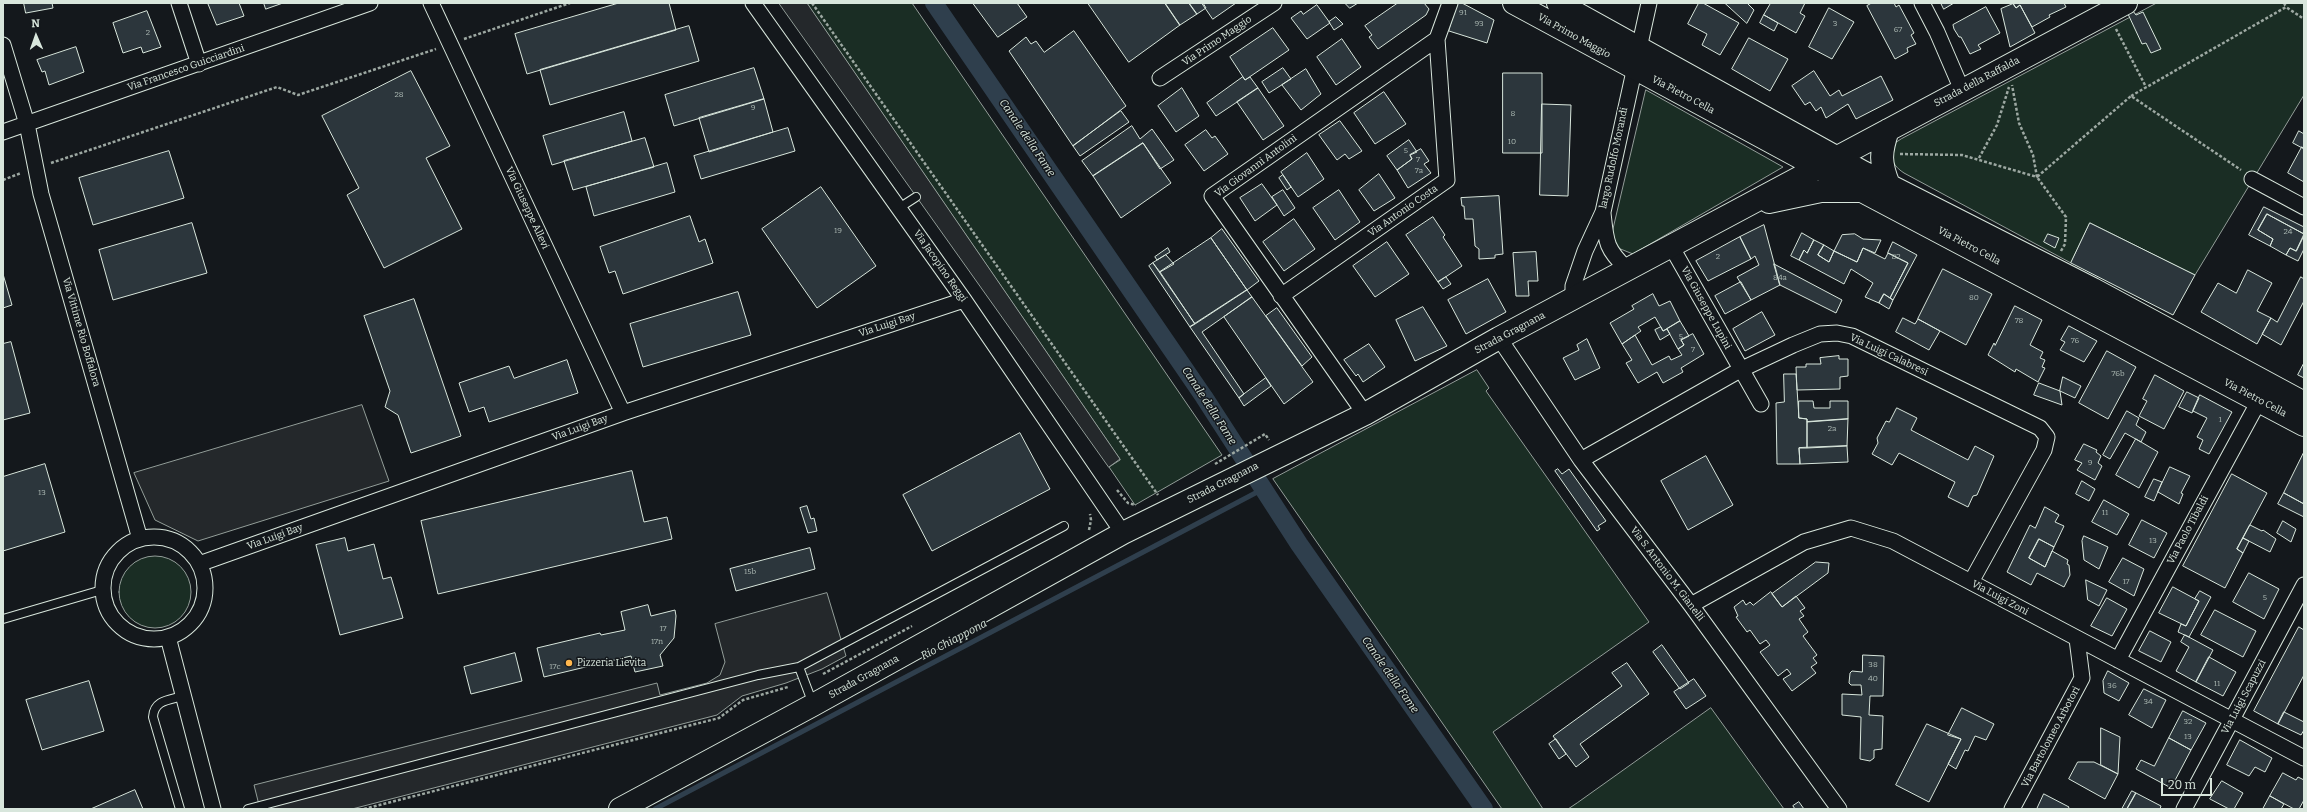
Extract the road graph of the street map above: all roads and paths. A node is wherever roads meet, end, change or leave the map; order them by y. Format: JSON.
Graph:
{"nodes":[{"id":1,"x":179,"y":3,"type":"edge"},
{"id":2,"x":370,"y":3,"type":"edge"},
{"id":3,"x":431,"y":3,"type":"edge"},
{"id":4,"x":570,"y":3,"type":"edge"},
{"id":5,"x":753,"y":3,"type":"edge"},
{"id":6,"x":812,"y":3,"type":"edge"},
{"id":7,"x":1274,"y":3,"type":"edge"},
{"id":8,"x":1450,"y":3,"type":"edge"},
{"id":9,"x":1514,"y":3,"type":"edge"},
{"id":10,"x":1558,"y":3,"type":"edge"},
{"id":11,"x":1649,"y":3,"type":"edge"},
{"id":12,"x":1922,"y":3,"type":"edge"},
{"id":13,"x":2126,"y":3,"type":"edge"},
{"id":14,"x":2284,"y":3,"type":"edge"},
{"id":15,"x":2286,"y":7,"type":"junction"},
{"id":16,"x":2304,"y":19,"type":"edge"},
{"id":17,"x":2114,"y":25,"type":"dead end"},
{"id":18,"x":1437,"y":39,"type":"junction"},
{"id":19,"x":450,"y":44,"type":"junction"},
{"id":20,"x":3,"y":45,"type":"edge"},
{"id":21,"x":1636,"y":58,"type":"junction"},
{"id":22,"x":199,"y":64,"type":"junction"},
{"id":23,"x":1160,"y":78,"type":"dead end"},
{"id":24,"x":2146,"y":87,"type":"junction"},
{"id":25,"x":1962,"y":90,"type":"junction"},
{"id":26,"x":2131,"y":96,"type":"junction"},
{"id":27,"x":27,"y":124,"type":"junction"},
{"id":28,"x":1888,"y":130,"type":"junction"},
{"id":29,"x":3,"y":132,"type":"edge"},
{"id":30,"x":1896,"y":154,"type":"dead end"},
{"id":31,"x":1979,"y":158,"type":"junction"},
{"id":32,"x":1828,"y":162,"type":"junction"},
{"id":33,"x":34,"y":168,"type":"junction"},
{"id":34,"x":2037,"y":177,"type":"junction"},
{"id":35,"x":2252,"y":179,"type":"joint"},
{"id":36,"x":3,"y":180,"type":"edge"},
{"id":37,"x":1889,"y":185,"type":"junction"},
{"id":38,"x":1862,"y":191,"type":"junction"},
{"id":39,"x":916,"y":197,"type":"dead end"},
{"id":40,"x":2304,"y":207,"type":"edge"},
{"id":41,"x":900,"y":208,"type":"junction"},
{"id":42,"x":1603,"y":212,"type":"junction"},
{"id":43,"x":1735,"y":212,"type":"junction"},
{"id":44,"x":1672,"y":246,"type":"junction"},
{"id":45,"x":2057,"y":257,"type":"dead end"},
{"id":46,"x":1627,"y":269,"type":"junction"},
{"id":47,"x":1281,"y":296,"type":"junction"},
{"id":48,"x":1573,"y":299,"type":"junction"},
{"id":49,"x":964,"y":300,"type":"junction"},
{"id":50,"x":1499,"y":338,"type":"junction"},
{"id":51,"x":1740,"y":370,"type":"junction"},
{"id":52,"x":2259,"y":401,"type":"junction"},
{"id":53,"x":2304,"y":403,"type":"edge"},
{"id":54,"x":1761,"y":404,"type":"dead end"},
{"id":55,"x":623,"y":413,"type":"junction"},
{"id":56,"x":1365,"y":414,"type":"junction"},
{"id":57,"x":2304,"y":425,"type":"edge"},
{"id":58,"x":1262,"y":436,"type":"dead end"},
{"id":59,"x":1581,"y":460,"type":"junction"},
{"id":60,"x":1212,"y":466,"type":"dead end"},
{"id":61,"x":1117,"y":490,"type":"dead end"},
{"id":62,"x":1164,"y":492,"type":"dead end"},
{"id":63,"x":1158,"y":495,"type":"junction"},
{"id":64,"x":1150,"y":499,"type":"dead end"},
{"id":65,"x":1139,"y":504,"type":"dead end"},
{"id":66,"x":1064,"y":526,"type":"dead end"},
{"id":67,"x":1124,"y":533,"type":"junction"},
{"id":68,"x":140,"y":539,"type":"junction"},
{"id":69,"x":199,"y":564,"type":"junction"},
{"id":70,"x":1971,"y":582,"type":"junction"},
{"id":71,"x":2304,"y":585,"type":"edge"},
{"id":72,"x":102,"y":590,"type":"junction"},
{"id":73,"x":1691,"y":605,"type":"junction"},
{"id":74,"x":2298,"y":609,"type":"edge"},
{"id":75,"x":3,"y":619,"type":"edge"},
{"id":76,"x":168,"y":637,"type":"junction"},
{"id":77,"x":2077,"y":639,"type":"junction"},
{"id":78,"x":2118,"y":660,"type":"junction"},
{"id":79,"x":799,"y":667,"type":"junction"},
{"id":80,"x":788,"y":687,"type":"dead end"},
{"id":81,"x":183,"y":696,"type":"junction"},
{"id":82,"x":813,"y":705,"type":"junction"},
{"id":83,"x":2231,"y":721,"type":"junction"},
{"id":84,"x":2304,"y":758,"type":"edge"},
{"id":85,"x":180,"y":809,"type":"edge"},
{"id":86,"x":214,"y":809,"type":"edge"},
{"id":87,"x":248,"y":809,"type":"edge"},
{"id":88,"x":364,"y":809,"type":"edge"},
{"id":89,"x":620,"y":809,"type":"edge"},
{"id":90,"x":1839,"y":809,"type":"edge"},
{"id":91,"x":2012,"y":809,"type":"edge"},
{"id":92,"x":2184,"y":809,"type":"edge"}],
"edges":[{"from":1,"to":22,"type":"street"},
{"from":2,"to":22,"type":"street","name":"Via Francesco Guicciardini"},
{"from":3,"to":19,"type":"street","name":"Via Giuseppe Allevi"},
{"from":4,"to":19,"type":"path"},
{"from":5,"to":41,"type":"street","name":"Via Jacopino Reggi"},
{"from":6,"to":63,"type":"path"},
{"from":7,"to":23,"type":"street","name":"Via Primo Maggio"},
{"from":8,"to":18,"type":"street"},
{"from":9,"to":21,"type":"street","name":"Via Primo Maggio"},
{"from":10,"to":21,"type":"street"},
{"from":11,"to":21,"type":"street","name":"largo Rudolfo Morandi"},
{"from":12,"to":25,"type":"street"},
{"from":13,"to":25,"type":"street","name":"Strada della Raffalda"},
{"from":14,"to":15,"type":"path"},
{"from":15,"to":16,"type":"path"},
{"from":15,"to":24,"type":"path"},
{"from":17,"to":24,"type":"path"},
{"from":18,"to":47,"type":"street","name":"Via Antonio Costa"},
{"from":18,"to":47,"type":"street","name":"Via Giovanni Antolini"},
{"from":19,"to":33,"type":"path"},
{"from":19,"to":55,"type":"street","name":"Via Giuseppe Allevi"},
{"from":20,"to":27,"type":"street","name":"Via Vittime Rio Boffalora"},
{"from":21,"to":32,"type":"street","name":"Via Pietro Cella"},
{"from":21,"to":42,"type":"street","name":"largo Rudolfo Morandi"},
{"from":22,"to":27,"type":"street","name":"Via Francesco Guicciardini"},
{"from":24,"to":26,"type":"path"},
{"from":25,"to":28,"type":"street","name":"Strada della Raffalda"},
{"from":26,"to":34,"type":"path"},
{"from":26,"to":35,"type":"path"},
{"from":27,"to":29,"type":"street","name":"Via Francesco Guicciardini"},
{"from":27,"to":33,"type":"street","name":"Via Vittime Rio Boffalora"},
{"from":28,"to":32,"type":"street","name":"Strada della Raffalda"},
{"from":28,"to":37,"type":"street"},
{"from":30,"to":31,"type":"path"},
{"from":31,"to":34,"type":"path"},
{"from":31,"to":34,"type":"path"},
{"from":32,"to":37,"type":"street","name":"Via Pietro Cella"},
{"from":32,"to":38,"type":"street","name":"Via Pietro Cella"},
{"from":32,"to":43,"type":"street","name":"Strada Gragnana"},
{"from":33,"to":36,"type":"path"},
{"from":33,"to":68,"type":"street","name":"Via Vittime Rio Boffalora"},
{"from":34,"to":45,"type":"path"},
{"from":35,"to":40,"type":"street"},
{"from":37,"to":53,"type":"street","name":"Via Pietro Cella"},
{"from":38,"to":43,"type":"street"},
{"from":38,"to":52,"type":"street","name":"Via Pietro Cella"},
{"from":39,"to":41,"type":"lane"},
{"from":41,"to":49,"type":"street","name":"Via Jacopino Reggi"},
{"from":42,"to":46,"type":"street"},
{"from":42,"to":48,"type":"street","name":"largo Rudolfo Morandi"},
{"from":43,"to":44,"type":"street","name":"Strada Gragnana"},
{"from":44,"to":46,"type":"street","name":"Strada Gragnana"},
{"from":44,"to":51,"type":"street","name":"Via Giuseppe Lupini"},
{"from":46,"to":48,"type":"street","name":"Strada Gragnana"},
{"from":47,"to":56,"type":"street","name":"Via Giovanni Antolini"},
{"from":48,"to":50,"type":"street","name":"Strada Gragnana"},
{"from":49,"to":55,"type":"street","name":"Via Luigi Bay"},
{"from":49,"to":67,"type":"street","name":"Via Jacopino Reggi"},
{"from":50,"to":56,"type":"street","name":"Strada Gragnana"},
{"from":50,"to":59,"type":"street","name":"Via S. Antonio M. Gianelli"},
{"from":51,"to":54,"type":"street","name":"Via Giuseppe Lupini"},
{"from":51,"to":59,"type":"street","name":"Via Luigi Calabresi"},
{"from":51,"to":70,"type":"street","name":"Via Luigi Calabresi"},
{"from":52,"to":57,"type":"street","name":"Via Pietro Cella"},
{"from":52,"to":78,"type":"street","name":"Via Paolo Tibaldi"},
{"from":55,"to":69,"type":"street","name":"Via Luigi Bay"},
{"from":56,"to":67,"type":"street","name":"Strada Gragnana"},
{"from":58,"to":60,"type":"path"},
{"from":59,"to":73,"type":"street","name":"Via S. Antonio M. Gianelli"},
{"from":61,"to":65,"type":"path"},
{"from":62,"to":63,"type":"path"},
{"from":63,"to":64,"type":"path"},
{"from":66,"to":79,"type":"lane"},
{"from":67,"to":82,"type":"street","name":"Strada Gragnana"},
{"from":68,"to":69,"type":"street"},
{"from":68,"to":72,"type":"street"},
{"from":69,"to":76,"type":"street"},
{"from":70,"to":73,"type":"street","name":"Via Luigi Zoni"},
{"from":70,"to":77,"type":"street","name":"Via Luigi Zoni"},
{"from":71,"to":74,"type":"street","name":"Via Luigi Scapuzzi"},
{"from":72,"to":75,"type":"lane"},
{"from":72,"to":76,"type":"street"},
{"from":73,"to":90,"type":"street","name":"Via S. Antonio M. Gianelli"},
{"from":74,"to":83,"type":"street","name":"Via Luigi Scapuzzi"},
{"from":76,"to":81,"type":"street"},
{"from":77,"to":78,"type":"street","name":"Via Luigi Zoni"},
{"from":77,"to":91,"type":"street","name":"Via Bartolomeo Arbotori"},
{"from":78,"to":83,"type":"street","name":"Via Luigi Zoni"},
{"from":79,"to":82,"type":"lane"},
{"from":79,"to":87,"type":"lane"},
{"from":80,"to":88,"type":"path"},
{"from":81,"to":85,"type":"lane"},
{"from":81,"to":86,"type":"street"},
{"from":82,"to":89,"type":"street","name":"Strada Gragnana"},
{"from":83,"to":84,"type":"street","name":"Via Luigi Zoni"},
{"from":83,"to":92,"type":"street","name":"Via Luigi Scapuzzi"}]}
